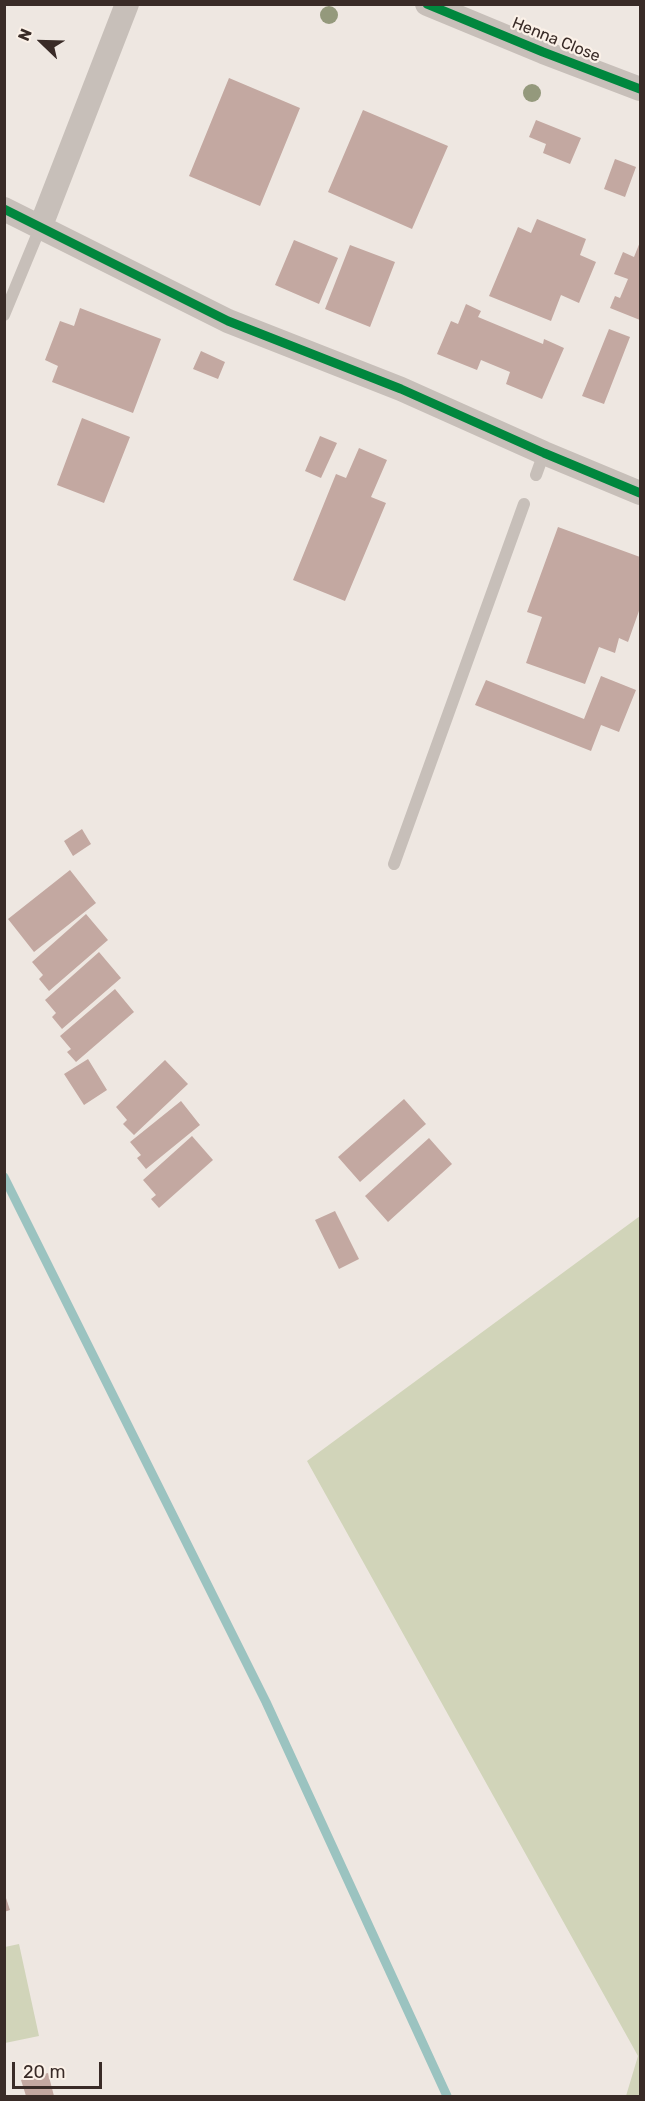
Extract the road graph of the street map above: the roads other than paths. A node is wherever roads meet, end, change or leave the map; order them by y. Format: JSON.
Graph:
{"nodes":[{"id":1,"x":127,"y":4,"type":"edge"},
{"id":2,"x":428,"y":4,"type":"edge"},
{"id":3,"x":640,"y":89,"type":"edge"},
{"id":4,"x":4,"y":209,"type":"edge"},
{"id":5,"x":40,"y":228,"type":"junction"},
{"id":6,"x":4,"y":315,"type":"edge"},
{"id":7,"x":640,"y":494,"type":"edge"},
{"id":8,"x":524,"y":504,"type":"dead end"},
{"id":9,"x":394,"y":864,"type":"dead end"}],
"edges":[{"from":1,"to":5,"type":"street"},
{"from":2,"to":3,"type":"street","name":"Henna Close"},
{"from":4,"to":5,"type":"street"},
{"from":5,"to":6,"type":"lane"},
{"from":5,"to":7,"type":"street"},
{"from":8,"to":9,"type":"lane"}]}
